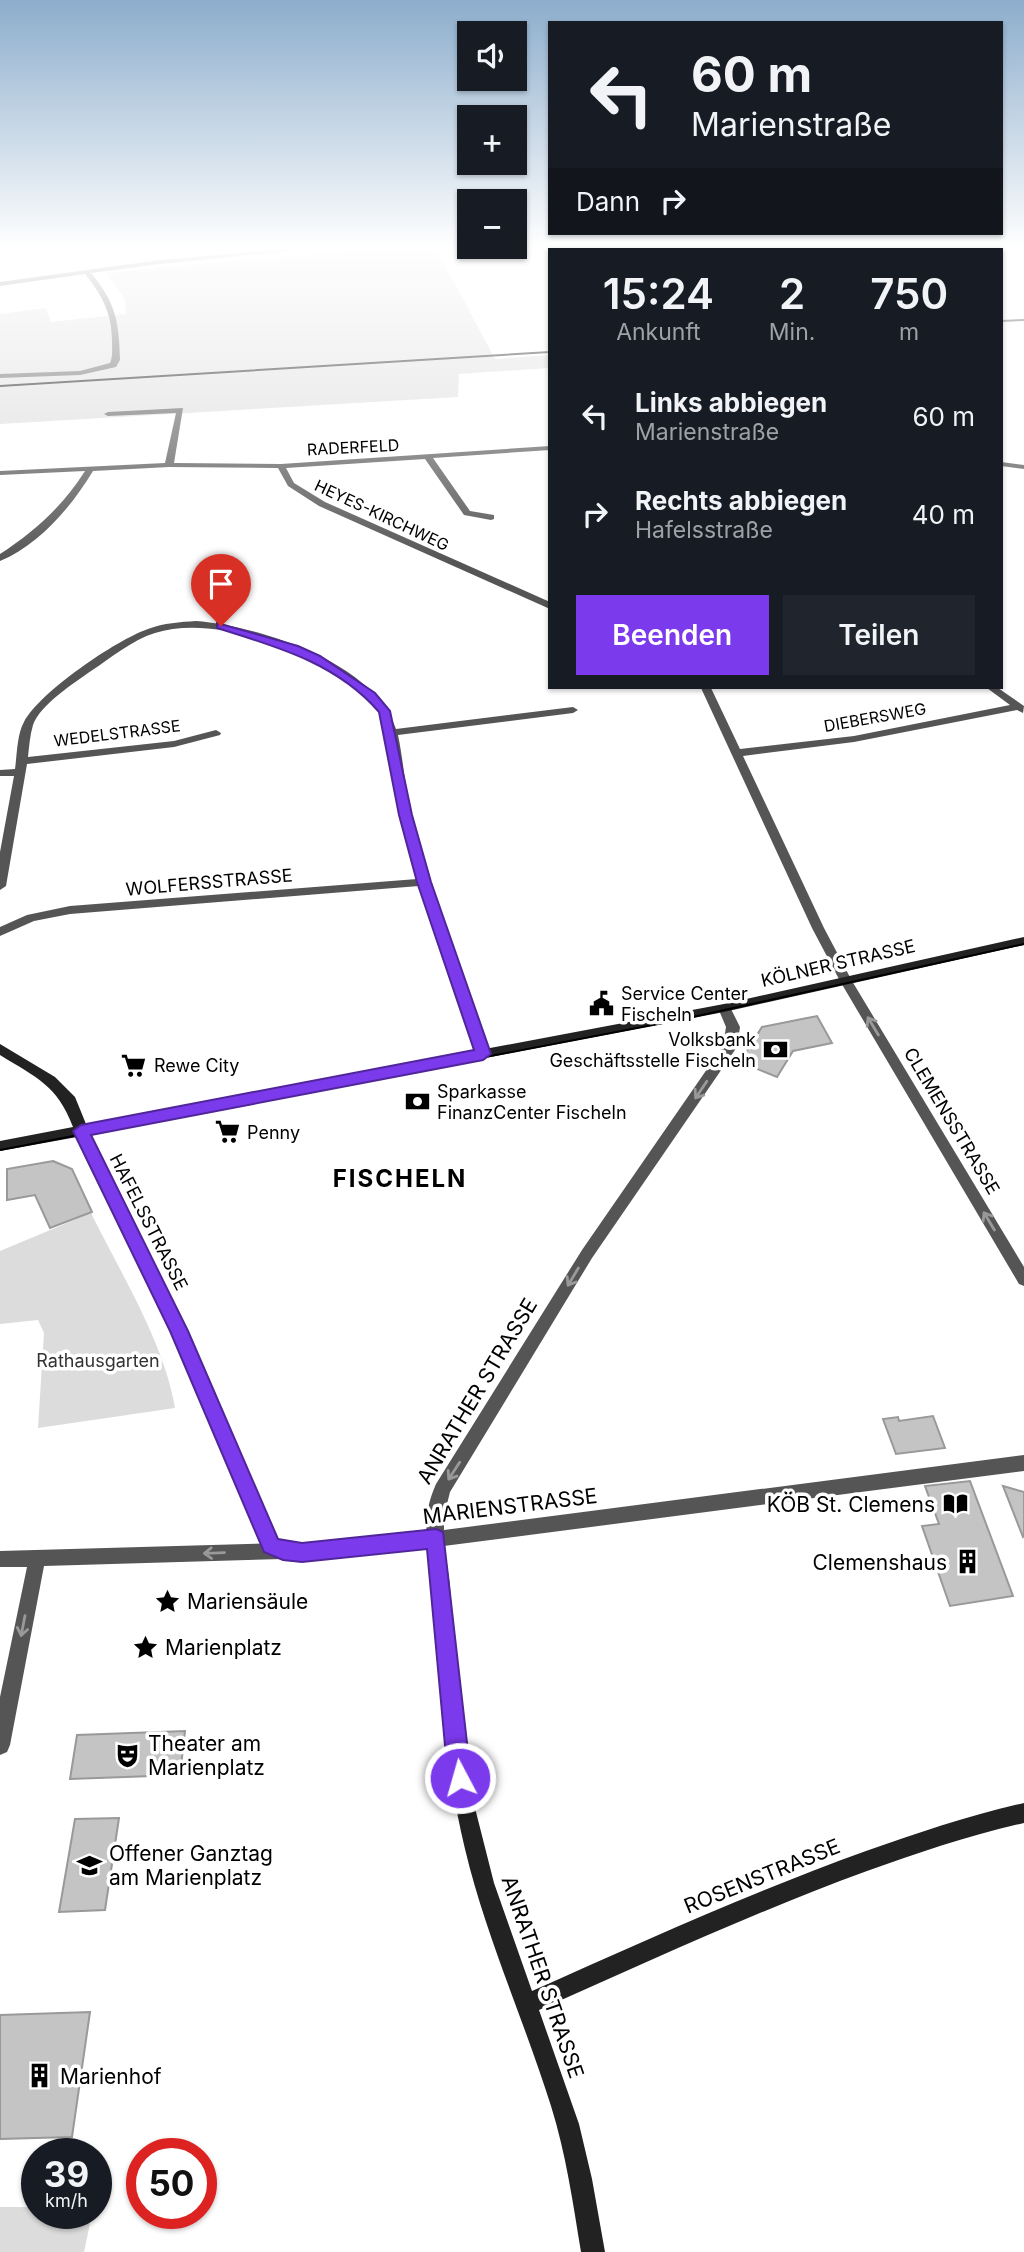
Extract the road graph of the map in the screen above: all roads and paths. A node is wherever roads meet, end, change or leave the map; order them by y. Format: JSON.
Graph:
{"nodes":[{"id":1,"x":116,"y":353,"type":"edge"},
{"id":2,"x":0,"y":376,"type":"edge"},
{"id":3,"x":108,"y":414,"type":"dead end"},
{"id":4,"x":548,"y":448,"type":"edge"},
{"id":5,"x":427,"y":456,"type":"junction"},
{"id":6,"x":1003,"y":464,"type":"edge"},
{"id":7,"x":169,"y":465,"type":"junction"},
{"id":8,"x":281,"y":466,"type":"junction"},
{"id":9,"x":1024,"y":467,"type":"edge"},
{"id":10,"x":91,"y":468,"type":"junction"},
{"id":11,"x":0,"y":473,"type":"edge"},
{"id":12,"x":491,"y":517,"type":"dead end"},
{"id":13,"x":0,"y":558,"type":"edge"},
{"id":14,"x":548,"y":605,"type":"edge"},
{"id":15,"x":706,"y":689,"type":"edge"},
{"id":16,"x":993,"y":689,"type":"edge"},
{"id":17,"x":1021,"y":709,"type":"edge"},
{"id":18,"x":573,"y":710,"type":"dead end"},
{"id":19,"x":216,"y":733,"type":"dead end"},
{"id":20,"x":391,"y":733,"type":"junction"},
{"id":21,"x":737,"y":753,"type":"junction"},
{"id":22,"x":20,"y":767,"type":"junction"},
{"id":23,"x":0,"y":774,"type":"edge"},
{"id":24,"x":424,"y":882,"type":"junction"},
{"id":25,"x":0,"y":886,"type":"edge"},
{"id":26,"x":0,"y":932,"type":"edge"},
{"id":27,"x":1024,"y":942,"type":"edge"},
{"id":28,"x":846,"y":981,"type":"junction"},
{"id":29,"x":724,"y":1008,"type":"junction"},
{"id":30,"x":0,"y":1049,"type":"edge"},
{"id":31,"x":483,"y":1054,"type":"junction"},
{"id":32,"x":81,"y":1131,"type":"junction"},
{"id":33,"x":0,"y":1146,"type":"edge"},
{"id":34,"x":1024,"y":1280,"type":"edge"},
{"id":35,"x":1024,"y":1463,"type":"edge"},
{"id":36,"x":436,"y":1539,"type":"junction"},
{"id":37,"x":283,"y":1551,"type":"junction"},
{"id":38,"x":0,"y":1559,"type":"edge"},
{"id":39,"x":37,"y":1559,"type":"junction"},
{"id":40,"x":0,"y":1745,"type":"edge"},
{"id":41,"x":1024,"y":1813,"type":"edge"},
{"id":42,"x":526,"y":2005,"type":"junction"},
{"id":43,"x":593,"y":2252,"type":"edge"}],
"edges":[{"from":1,"to":2,"type":"street"},
{"from":3,"to":7,"type":"street"},
{"from":4,"to":5,"type":"street","name":"RADERFELD"},
{"from":5,"to":8,"type":"street","name":"RADERFELD"},
{"from":5,"to":12,"type":"street"},
{"from":6,"to":9,"type":"street"},
{"from":7,"to":8,"type":"street"},
{"from":7,"to":10,"type":"street"},
{"from":8,"to":14,"type":"street","name":"HEYES-KIRCHWEG"},
{"from":10,"to":11,"type":"street"},
{"from":10,"to":13,"type":"street"},
{"from":15,"to":21,"type":"street","name":"CLEMENSSTRASSE"},
{"from":16,"to":17,"type":"street"},
{"from":17,"to":21,"type":"street","name":"DIEBERSWEG"},
{"from":18,"to":20,"type":"street"},
{"from":19,"to":22,"type":"street","name":"WEDELSTRASSE"},
{"from":20,"to":22,"type":"street","name":"WEDELSTRASSE"},
{"from":20,"to":24,"type":"street","name":"WEDELSTRASSE"},
{"from":21,"to":28,"type":"street","name":"CLEMENSSTRASSE"},
{"from":22,"to":23,"type":"street","name":"WEDELSTRASSE"},
{"from":22,"to":25,"type":"street","name":"WEDELSTRASSE"},
{"from":24,"to":26,"type":"street","name":"WOLFERSSTRASSE"},
{"from":24,"to":31,"type":"street","name":"WEDELSTRASSE"},
{"from":27,"to":28,"type":"main road","name":"KÖLNER STRASSE"},
{"from":28,"to":29,"type":"main road","name":"KÖLNER STRASSE"},
{"from":34,"to":28,"type":"street","name":"CLEMENSSTRASSE","one_way":true},
{"from":29,"to":31,"type":"main road","name":"KÖLNER STRASSE"},
{"from":29,"to":36,"type":"street","name":"ANRATHER STRASSE","one_way":true},
{"from":30,"to":32,"type":"main road","name":"HAFELSSTRASSE"},
{"from":31,"to":32,"type":"main road","name":"KÖLNER STRASSE"},
{"from":32,"to":33,"type":"main road","name":"KÖLNER STRASSE"},
{"from":32,"to":37,"type":"main road","name":"HAFELSSTRASSE"},
{"from":35,"to":36,"type":"street","name":"MARIENSTRASSE"},
{"from":36,"to":37,"type":"main road","name":"MARIENSTRASSE"},
{"from":36,"to":42,"type":"main road","name":"ANRATHER STRASSE"},
{"from":37,"to":39,"type":"street","name":"MARIENSTRASSE","one_way":true},
{"from":38,"to":39,"type":"street","name":"MARIENSTRASSE"},
{"from":39,"to":40,"type":"street","one_way":true},
{"from":41,"to":42,"type":"main road","name":"ROSENSTRASSE"},
{"from":42,"to":43,"type":"main road","name":"ANRATHER STRASSE"}]}
